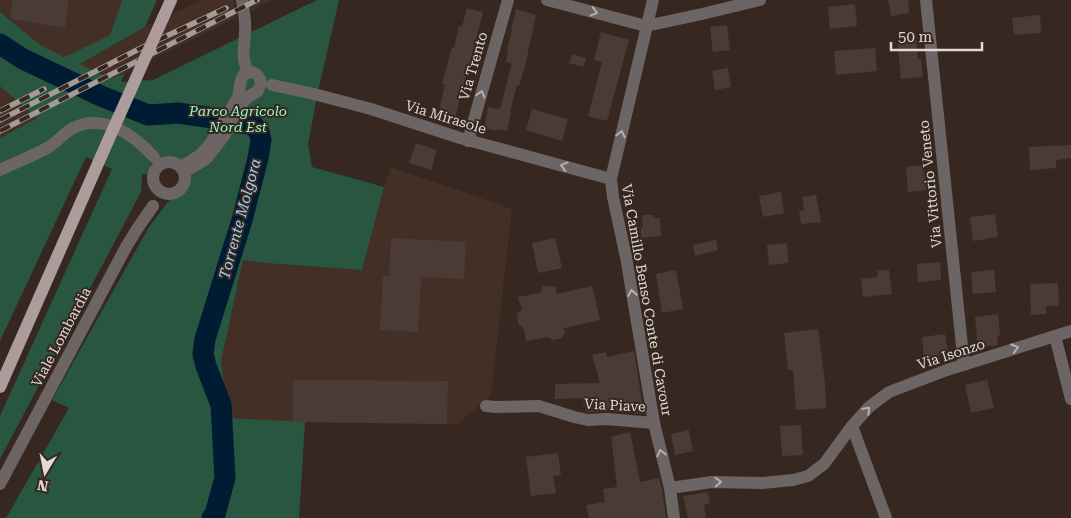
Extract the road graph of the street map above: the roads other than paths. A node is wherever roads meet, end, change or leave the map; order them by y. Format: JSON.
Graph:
{"nodes":[{"id":1,"x":171,"y":0,"type":"edge"},
{"id":2,"x":242,"y":0,"type":"edge"},
{"id":3,"x":508,"y":0,"type":"edge"},
{"id":4,"x":547,"y":0,"type":"edge"},
{"id":5,"x":653,"y":0,"type":"edge"},
{"id":6,"x":760,"y":0,"type":"edge"},
{"id":7,"x":926,"y":0,"type":"edge"},
{"id":8,"x":646,"y":26,"type":"junction"},
{"id":9,"x":260,"y":80,"type":"junction"},
{"id":10,"x":241,"y":99,"type":"junction"},
{"id":11,"x":468,"y":141,"type":"junction"},
{"id":12,"x":158,"y":162,"type":"junction"},
{"id":13,"x":182,"y":169,"type":"junction"},
{"id":14,"x":0,"y":170,"type":"edge"},
{"id":15,"x":611,"y":179,"type":"junction"},
{"id":16,"x":156,"y":188,"type":"junction"},
{"id":17,"x":167,"y":195,"type":"junction"},
{"id":18,"x":153,"y":206,"type":"junction"},
{"id":19,"x":1071,"y":331,"type":"edge"},
{"id":20,"x":1055,"y":336,"type":"junction"},
{"id":21,"x":964,"y":364,"type":"junction"},
{"id":22,"x":0,"y":387,"type":"edge"},
{"id":23,"x":1071,"y":399,"type":"edge"},
{"id":24,"x":486,"y":406,"type":"dead end"},
{"id":25,"x":654,"y":423,"type":"junction"},
{"id":26,"x":852,"y":426,"type":"junction"},
{"id":27,"x":0,"y":484,"type":"edge"},
{"id":28,"x":670,"y":488,"type":"junction"},
{"id":29,"x":674,"y":518,"type":"edge"},
{"id":30,"x":886,"y":518,"type":"edge"}],
"edges":[{"from":1,"to":22,"type":"main road","bridge":true},
{"from":2,"to":9,"type":"street"},
{"from":11,"to":3,"type":"street","name":"Via Trento","one_way":true},
{"from":4,"to":8,"type":"street","one_way":true},
{"from":5,"to":8,"type":"street","name":"Via Camillo Benso Conte di Cavour"},
{"from":6,"to":8,"type":"street"},
{"from":7,"to":21,"type":"street","name":"Via Vittorio Veneto"},
{"from":15,"to":8,"type":"street","name":"Via Camillo Benso Conte di Cavour","one_way":true},
{"from":9,"to":10,"type":"street"},
{"from":9,"to":10,"type":"street"},
{"from":9,"to":11,"type":"street","name":"Via Mirasole"},
{"from":10,"to":13,"type":"street"},
{"from":15,"to":11,"type":"street","name":"Via Mirasole","one_way":true},
{"from":12,"to":13,"type":"street"},
{"from":12,"to":14,"type":"street"},
{"from":12,"to":16,"type":"street"},
{"from":13,"to":17,"type":"street"},
{"from":25,"to":15,"type":"street","name":"Via Camillo Benso Conte di Cavour","one_way":true},
{"from":16,"to":17,"type":"street"},
{"from":16,"to":18,"type":"street","name":"Viale Lombardia"},
{"from":17,"to":18,"type":"street","name":"Viale Lombardia"},
{"from":18,"to":27,"type":"street","name":"Viale Lombardia"},
{"from":19,"to":20,"type":"street","name":"Via Isonzo"},
{"from":21,"to":20,"type":"street","name":"Via Isonzo","one_way":true},
{"from":20,"to":23,"type":"street"},
{"from":26,"to":21,"type":"street","name":"Via Isonzo","one_way":true},
{"from":24,"to":25,"type":"street","name":"Via Piave"},
{"from":28,"to":25,"type":"street","name":"Via Camillo Benso Conte di Cavour","one_way":true},
{"from":28,"to":26,"type":"street","name":"Via Isonzo","one_way":true},
{"from":26,"to":30,"type":"street"},
{"from":28,"to":29,"type":"street","name":"Via Camillo Benso Conte di Cavour"}]}
